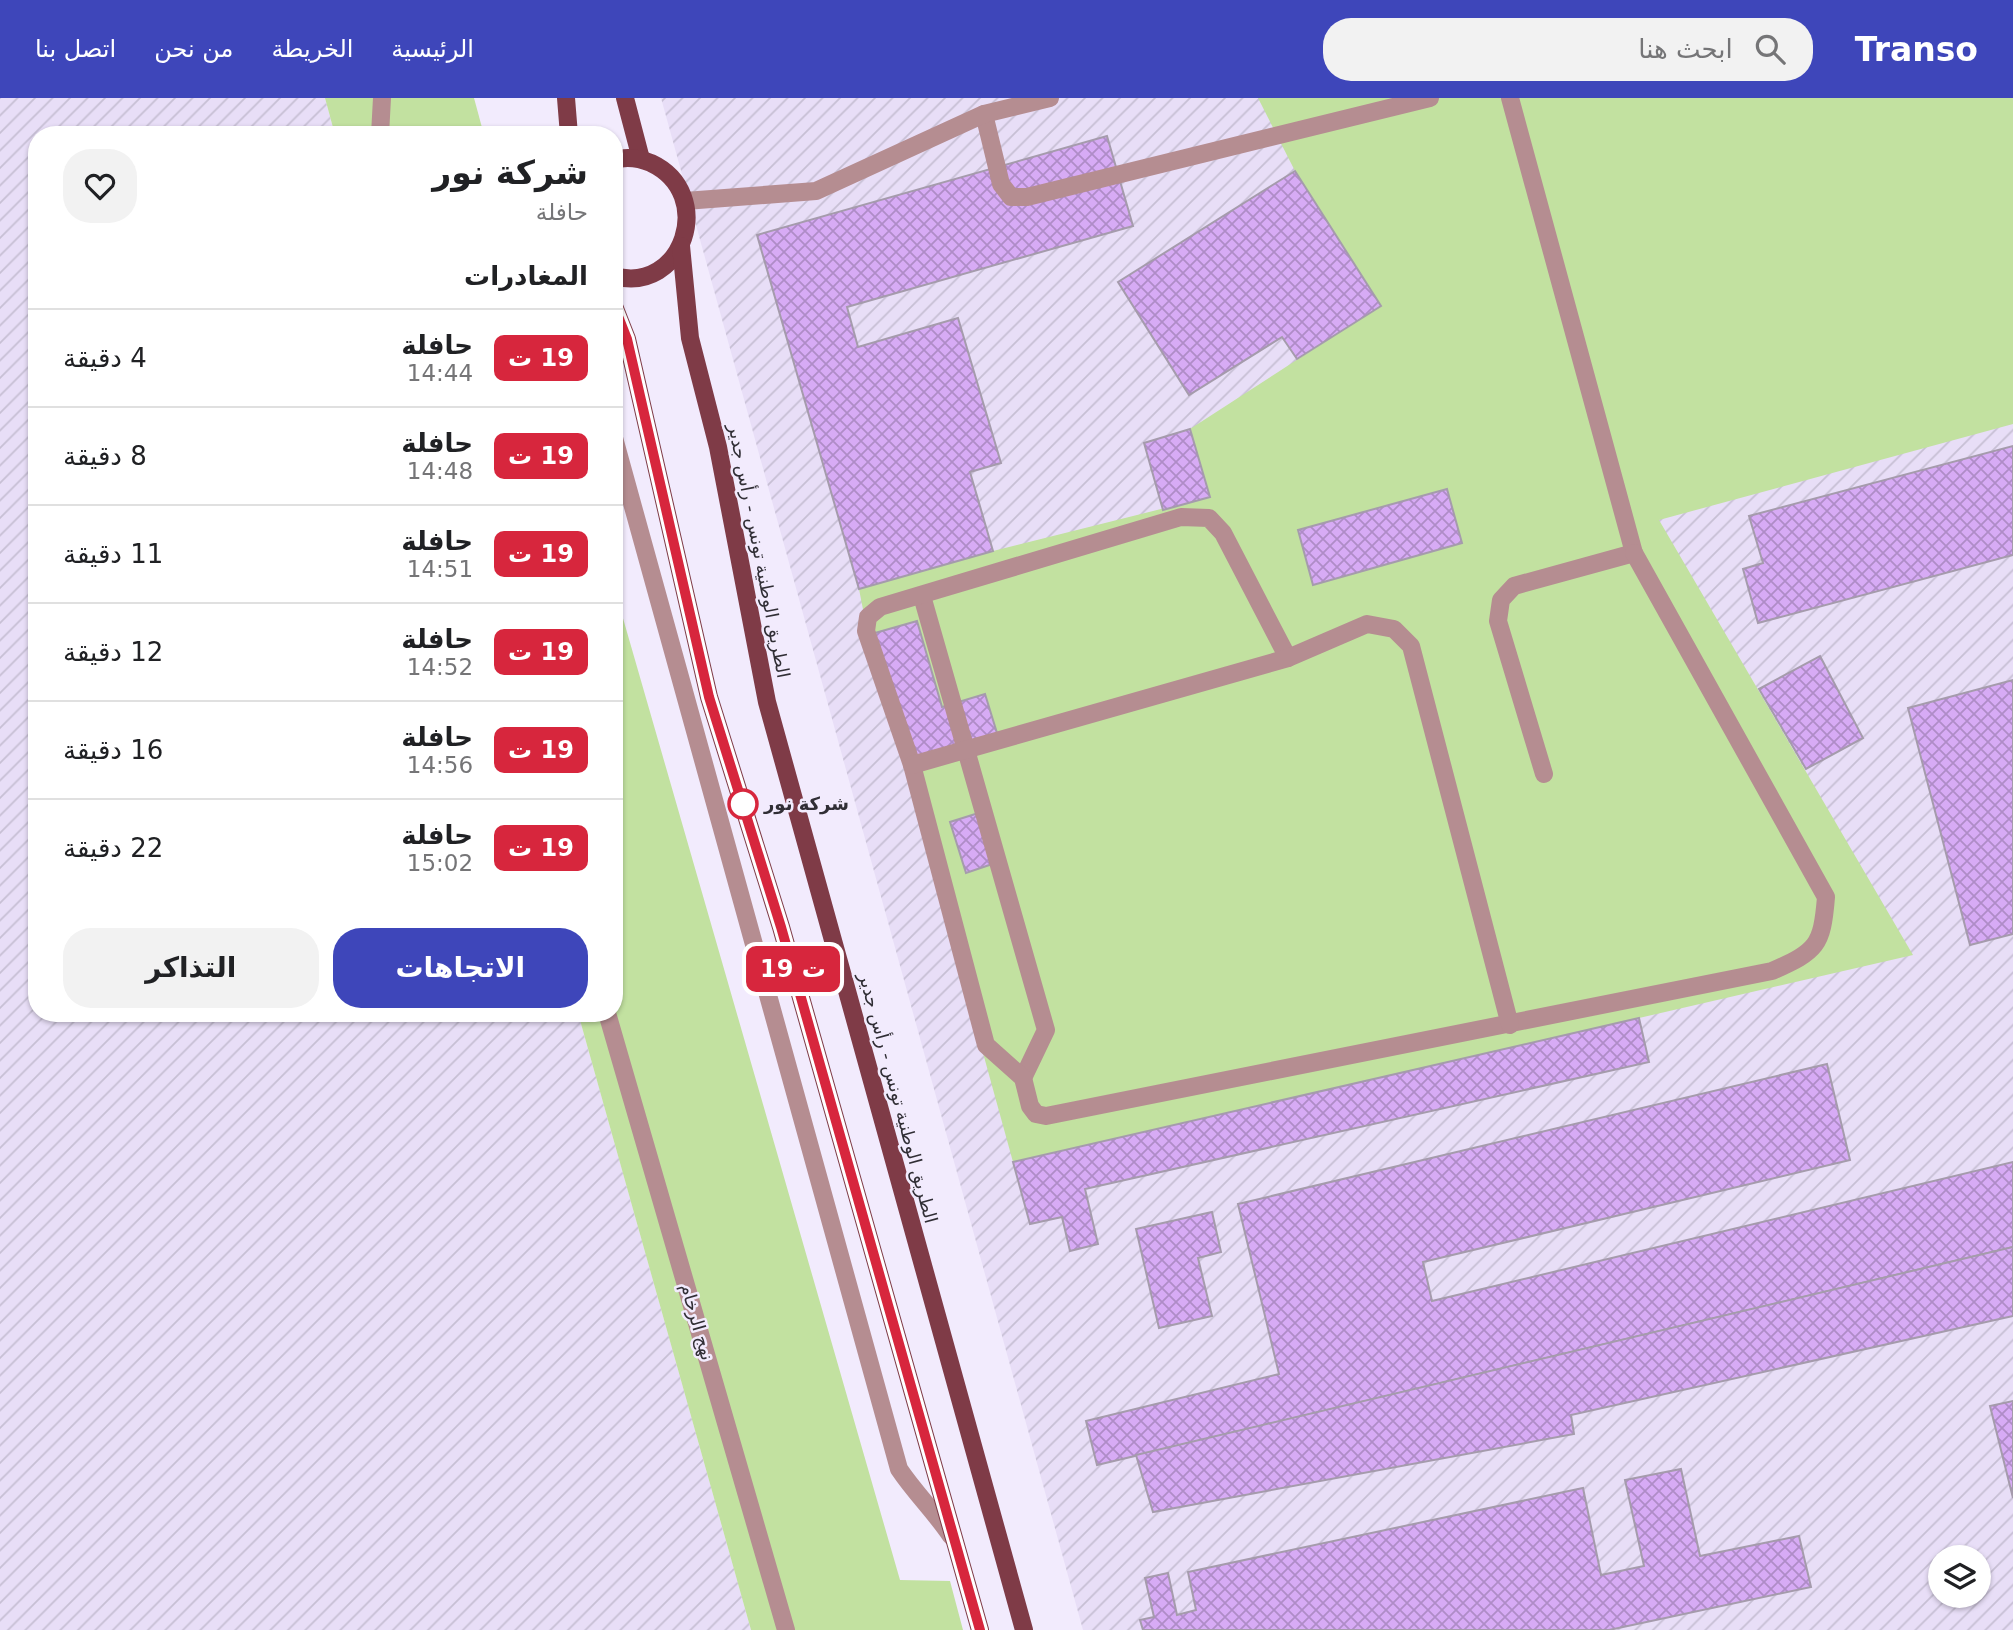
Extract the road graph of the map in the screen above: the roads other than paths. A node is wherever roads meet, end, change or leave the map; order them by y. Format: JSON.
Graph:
{"nodes":[{"id":1,"x":382,"y":98,"type":"edge"},
{"id":2,"x":566,"y":98,"type":"edge"},
{"id":3,"x":625,"y":98,"type":"edge"},
{"id":4,"x":1049,"y":98,"type":"edge"},
{"id":5,"x":1430,"y":98,"type":"edge"},
{"id":6,"x":1510,"y":98,"type":"edge"},
{"id":7,"x":984,"y":114,"type":"junction"},
{"id":8,"x":380,"y":126,"type":"edge"},
{"id":9,"x":568,"y":126,"type":"edge"},
{"id":10,"x":641,"y":159,"type":"junction"},
{"id":11,"x":623,"y":160,"type":"edge"},
{"id":12,"x":685,"y":201,"type":"junction"},
{"id":13,"x":681,"y":246,"type":"junction"},
{"id":14,"x":623,"y":277,"type":"edge"},
{"id":15,"x":623,"y":329,"type":"edge"},
{"id":16,"x":623,"y":471,"type":"edge"},
{"id":17,"x":1634,"y":553,"type":"junction"},
{"id":18,"x":922,"y":596,"type":"junction"},
{"id":19,"x":1289,"y":658,"type":"junction"},
{"id":20,"x":967,"y":747,"type":"junction"},
{"id":21,"x":912,"y":765,"type":"junction"},
{"id":22,"x":1544,"y":774,"type":"dead end"},
{"id":23,"x":610,"y":1022,"type":"edge"},
{"id":24,"x":1510,"y":1025,"type":"junction"},
{"id":25,"x":1023,"y":1078,"type":"junction"},
{"id":26,"x":956,"y":1543,"type":"junction"},
{"id":27,"x":786,"y":1630,"type":"edge"},
{"id":28,"x":980,"y":1630,"type":"edge"},
{"id":29,"x":1024,"y":1630,"type":"edge"}],
"edges":[{"from":1,"to":8,"type":"street"},
{"from":2,"to":9,"type":"main road"},
{"from":3,"to":10,"type":"main road"},
{"from":4,"to":7,"type":"street"},
{"from":5,"to":7,"type":"street"},
{"from":6,"to":17,"type":"street"},
{"from":7,"to":12,"type":"street"},
{"from":10,"to":11,"type":"main road"},
{"from":10,"to":12,"type":"main road"},
{"from":12,"to":13,"type":"main road","name":"الطريق الوطنية تونس - رأس جدير"},
{"from":13,"to":14,"type":"main road"},
{"from":13,"to":29,"type":"main road","name":"الطريق الوطنية تونس - رأس جدير"},
{"from":15,"to":26,"type":"main road"},
{"from":16,"to":26,"type":"street"},
{"from":17,"to":22,"type":"street"},
{"from":17,"to":24,"type":"street"},
{"from":18,"to":19,"type":"street"},
{"from":18,"to":20,"type":"street"},
{"from":18,"to":21,"type":"street"},
{"from":19,"to":20,"type":"street"},
{"from":19,"to":24,"type":"street"},
{"from":20,"to":21,"type":"street"},
{"from":20,"to":25,"type":"street"},
{"from":21,"to":25,"type":"street"},
{"from":23,"to":27,"type":"street","name":"نهج الرخام"},
{"from":24,"to":25,"type":"street"},
{"from":26,"to":28,"type":"main road"}]}
